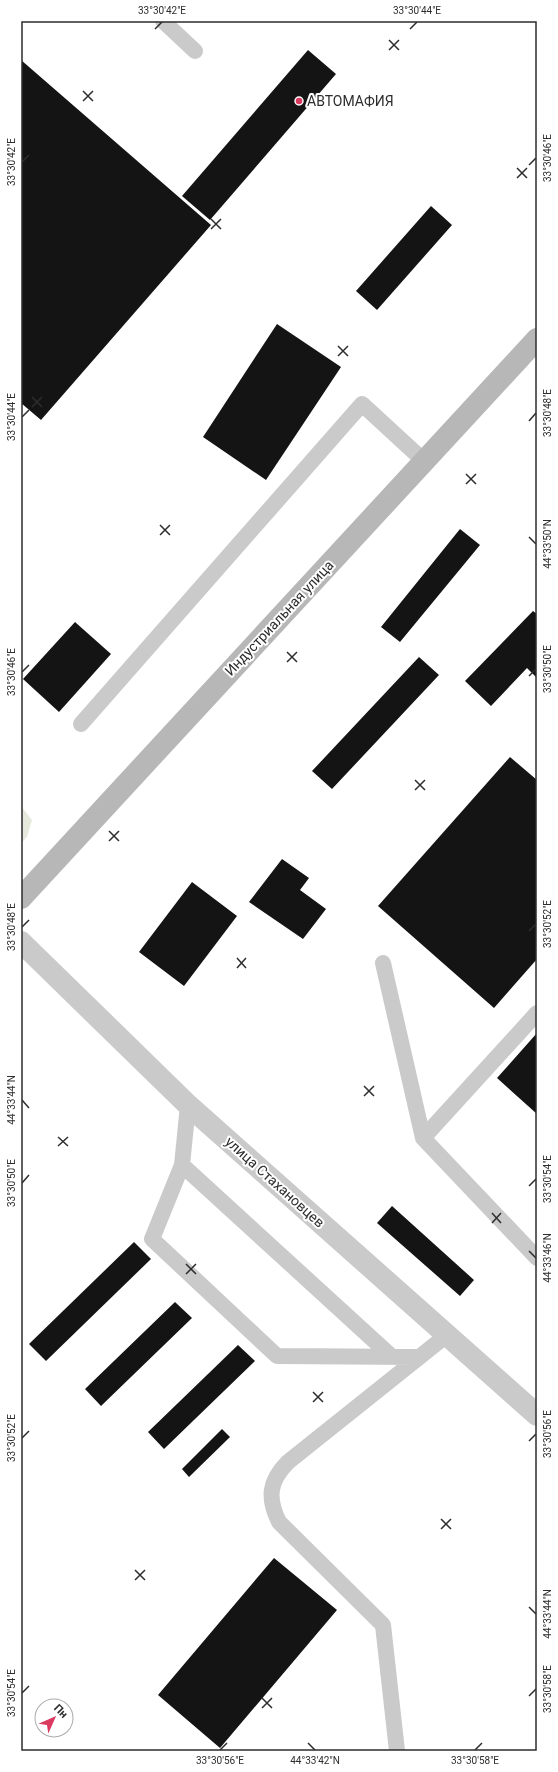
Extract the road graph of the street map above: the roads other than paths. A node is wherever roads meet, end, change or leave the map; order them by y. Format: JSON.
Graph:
{"nodes":[{"id":1,"x":164,"y":21,"type":"edge"},
{"id":2,"x":195,"y":51,"type":"dead end"},
{"id":3,"x":537,"y":339,"type":"edge"},
{"id":4,"x":424,"y":461,"type":"junction"},
{"id":5,"x":81,"y":724,"type":"dead end"},
{"id":6,"x":21,"y":898,"type":"edge"},
{"id":7,"x":21,"y":942,"type":"edge"},
{"id":8,"x":383,"y":963,"type":"dead end"},
{"id":9,"x":537,"y":1013,"type":"edge"},
{"id":10,"x":188,"y":1104,"type":"junction"},
{"id":11,"x":424,"y":1138,"type":"junction"},
{"id":12,"x":182,"y":1166,"type":"junction"},
{"id":13,"x":537,"y":1258,"type":"edge"},
{"id":14,"x":447,"y":1334,"type":"junction"},
{"id":15,"x":391,"y":1356,"type":"junction"},
{"id":16,"x":418,"y":1356,"type":"junction"},
{"id":17,"x":537,"y":1415,"type":"edge"},
{"id":18,"x":397,"y":1751,"type":"edge"}],
"edges":[{"from":1,"to":2,"type":"lane"},
{"from":3,"to":4,"type":"main road","name":"Индустриальная улица"},
{"from":4,"to":5,"type":"lane"},
{"from":4,"to":6,"type":"main road","name":"Индустриальная улица"},
{"from":7,"to":10,"type":"street","name":"улица Стахановцев"},
{"from":8,"to":11,"type":"lane"},
{"from":9,"to":11,"type":"lane"},
{"from":10,"to":12,"type":"lane"},
{"from":10,"to":14,"type":"street","name":"улица Стахановцев"},
{"from":11,"to":13,"type":"lane"},
{"from":12,"to":15,"type":"lane"},
{"from":12,"to":15,"type":"lane"},
{"from":14,"to":16,"type":"lane"},
{"from":14,"to":17,"type":"street","name":"улица Стахановцев"},
{"from":15,"to":16,"type":"lane"},
{"from":16,"to":18,"type":"lane"}]}
